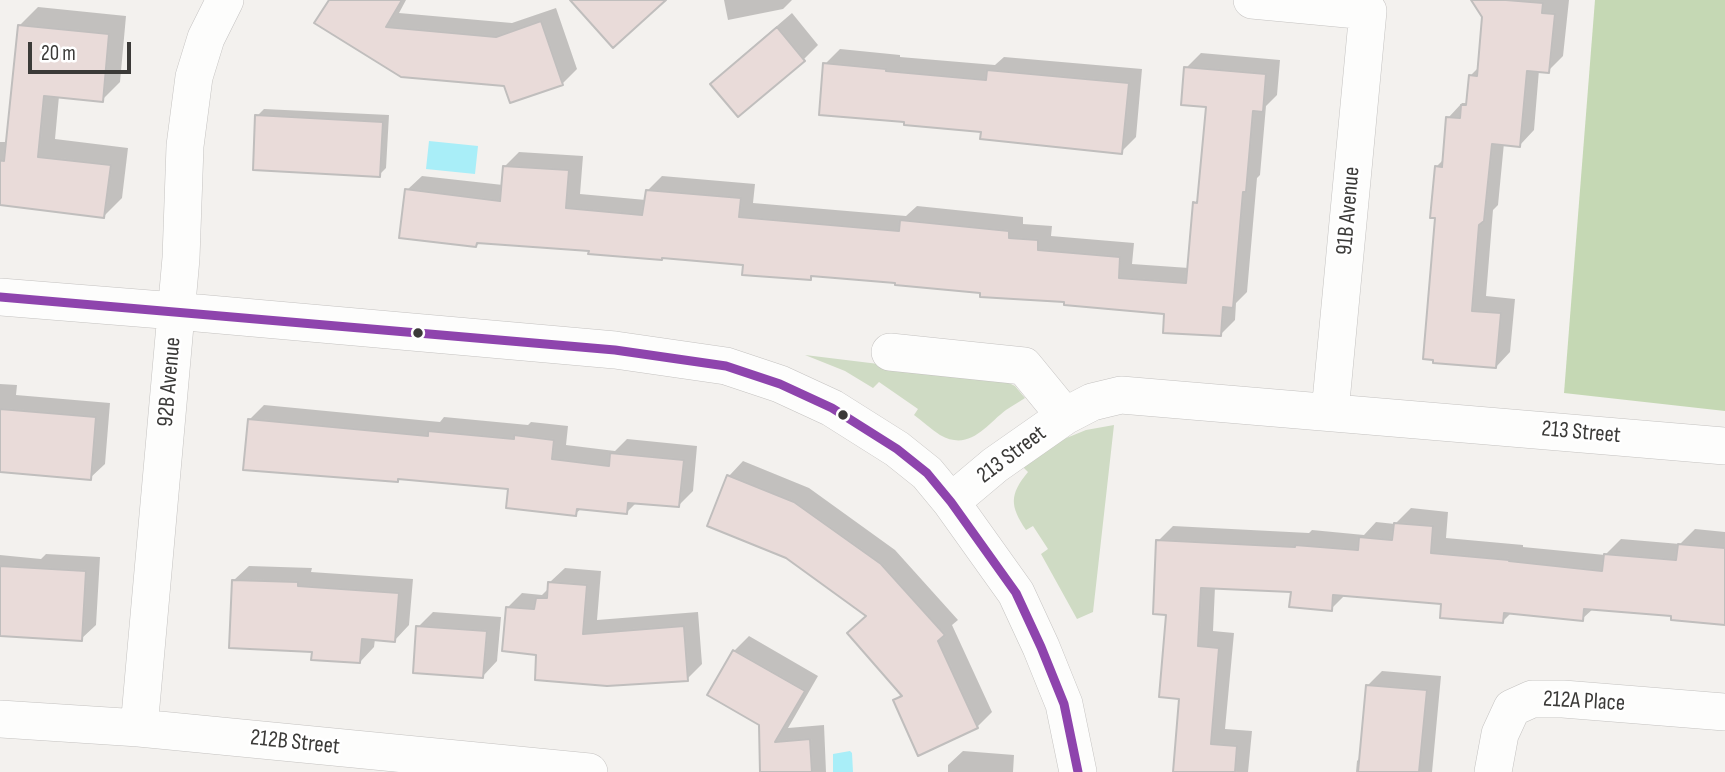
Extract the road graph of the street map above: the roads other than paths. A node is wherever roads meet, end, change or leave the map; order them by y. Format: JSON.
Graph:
{"nodes":[{"id":1,"x":225,"y":0,"type":"edge"},
{"id":2,"x":1252,"y":0,"type":"edge"},
{"id":3,"x":0,"y":297,"type":"edge"},
{"id":4,"x":175,"y":311,"type":"junction"},
{"id":5,"x":890,"y":352,"type":"dead end"},
{"id":6,"x":1330,"y":412,"type":"junction"},
{"id":7,"x":1065,"y":415,"type":"junction"},
{"id":8,"x":1725,"y":446,"type":"edge"},
{"id":9,"x":951,"y":502,"type":"junction"},
{"id":10,"x":1725,"y":712,"type":"edge"},
{"id":11,"x":0,"y":719,"type":"edge"},
{"id":12,"x":139,"y":728,"type":"junction"},
{"id":13,"x":589,"y":772,"type":"edge"},
{"id":14,"x":1078,"y":772,"type":"edge"},
{"id":15,"x":1493,"y":772,"type":"edge"}],
"edges":[{"from":1,"to":4,"type":"street","name":"92B Avenue"},
{"from":2,"to":6,"type":"street","name":"91B Avenue"},
{"from":3,"to":4,"type":"street"},
{"from":4,"to":9,"type":"street"},
{"from":4,"to":12,"type":"street","name":"92B Avenue"},
{"from":5,"to":7,"type":"street","name":"213 Street"},
{"from":6,"to":7,"type":"street","name":"213 Street"},
{"from":6,"to":8,"type":"street","name":"213 Street"},
{"from":7,"to":9,"type":"street","name":"213 Street"},
{"from":9,"to":14,"type":"street"},
{"from":10,"to":15,"type":"street","name":"212A Place"},
{"from":11,"to":12,"type":"street","name":"212B Street"},
{"from":12,"to":13,"type":"street","name":"212B Street"}]}
